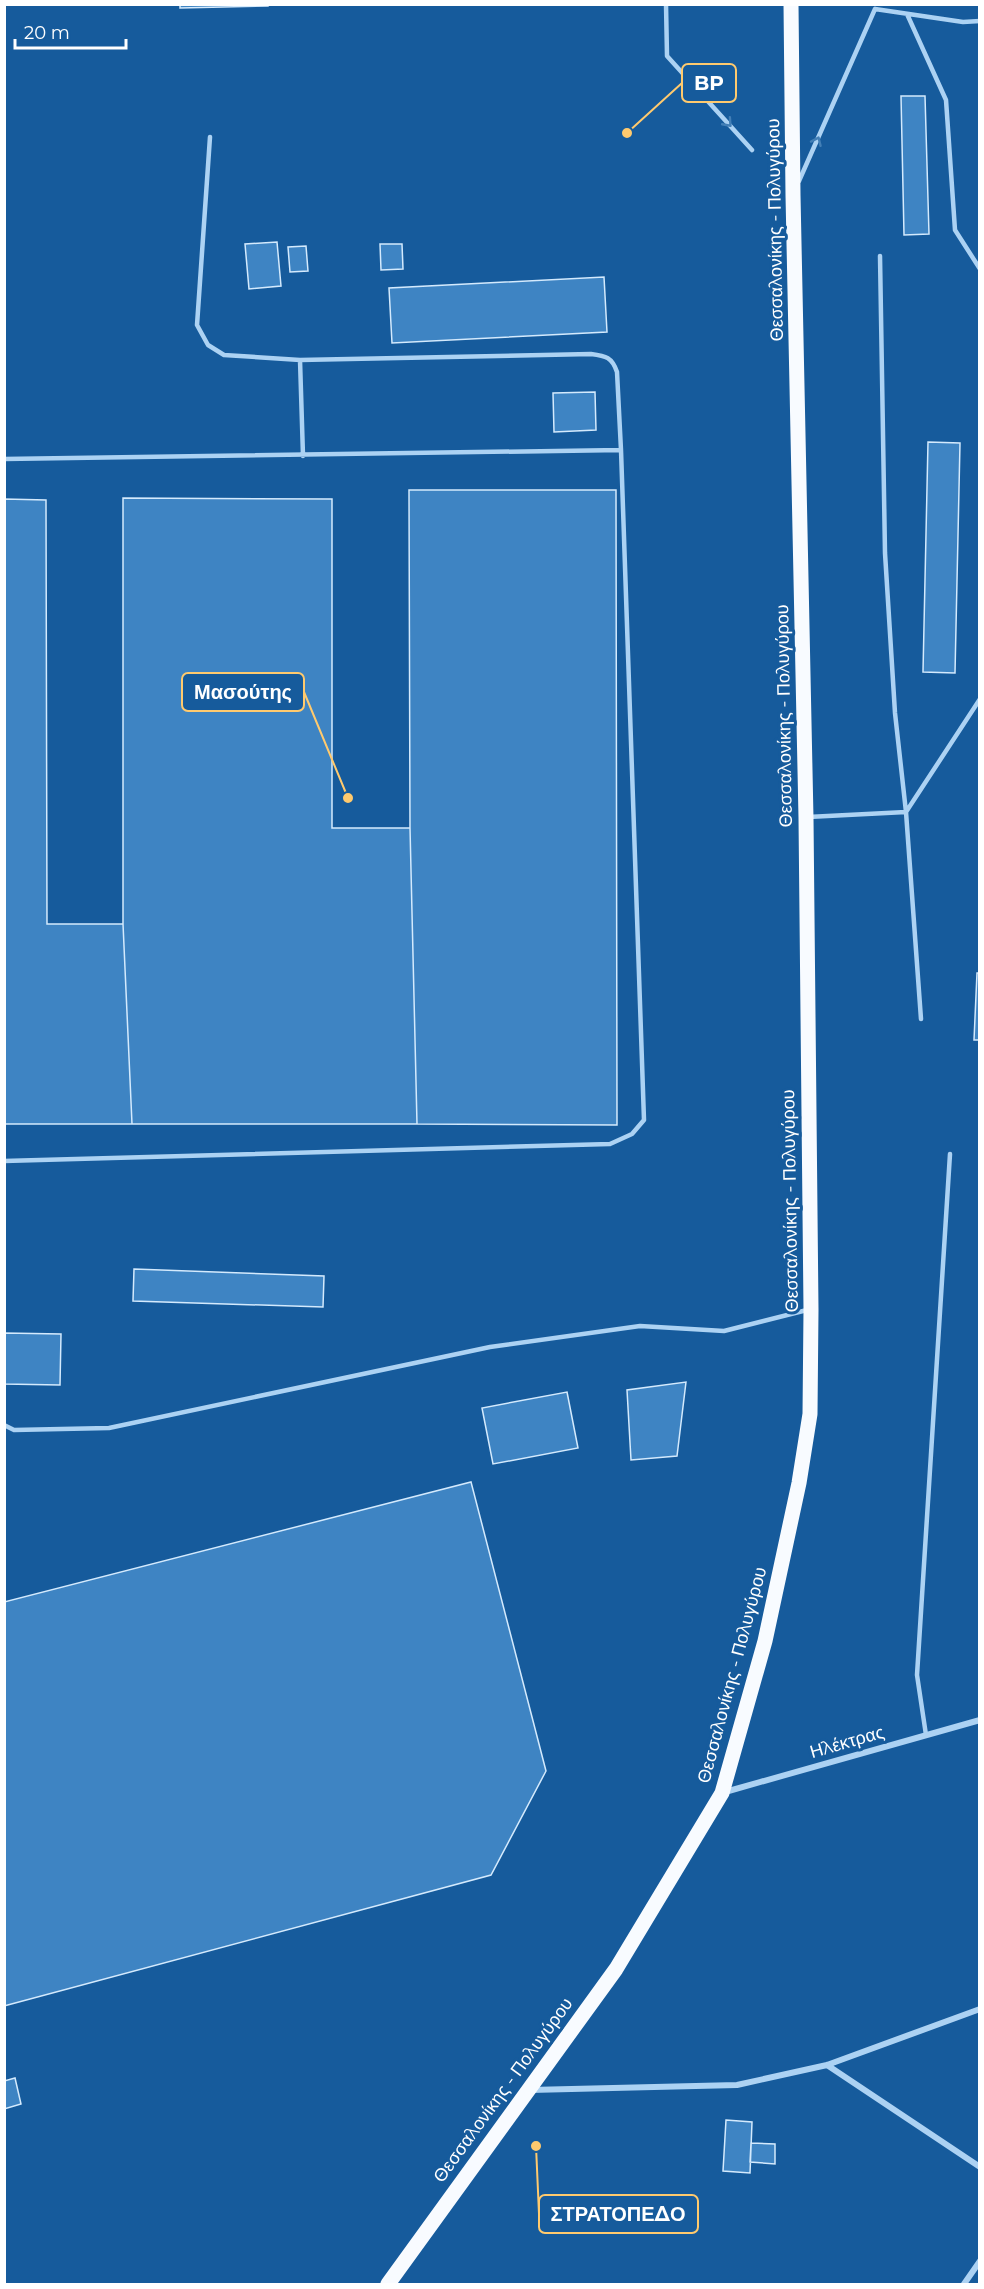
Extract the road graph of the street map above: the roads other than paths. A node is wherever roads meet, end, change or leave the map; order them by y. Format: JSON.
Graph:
{"nodes":[{"id":1,"x":666,"y":4,"type":"edge"},
{"id":2,"x":791,"y":4,"type":"edge"},
{"id":3,"x":874,"y":7,"type":"edge"},
{"id":4,"x":907,"y":14,"type":"junction"},
{"id":5,"x":980,"y":21,"type":"edge"},
{"id":6,"x":210,"y":137,"type":"dead end"},
{"id":7,"x":752,"y":150,"type":"dead end"},
{"id":8,"x":793,"y":195,"type":"junction"},
{"id":9,"x":880,"y":256,"type":"dead end"},
{"id":10,"x":980,"y":269,"type":"edge"},
{"id":11,"x":300,"y":360,"type":"junction"},
{"id":12,"x":621,"y":450,"type":"junction"},
{"id":13,"x":303,"y":456,"type":"junction"},
{"id":14,"x":4,"y":459,"type":"edge"},
{"id":15,"x":980,"y":699,"type":"edge"},
{"id":16,"x":906,"y":812,"type":"junction"},
{"id":17,"x":806,"y":818,"type":"junction"},
{"id":18,"x":921,"y":1018,"type":"dead end"},
{"id":19,"x":950,"y":1154,"type":"dead end"},
{"id":20,"x":4,"y":1161,"type":"edge"},
{"id":21,"x":811,"y":1310,"type":"junction"},
{"id":22,"x":4,"y":1425,"type":"edge"},
{"id":23,"x":980,"y":1720,"type":"edge"},
{"id":24,"x":926,"y":1735,"type":"junction"},
{"id":25,"x":722,"y":1793,"type":"junction"},
{"id":26,"x":980,"y":2009,"type":"edge"},
{"id":27,"x":827,"y":2065,"type":"junction"},
{"id":28,"x":527,"y":2090,"type":"junction"},
{"id":29,"x":980,"y":2167,"type":"edge"},
{"id":30,"x":980,"y":2261,"type":"edge"},
{"id":31,"x":388,"y":2284,"type":"edge"},
{"id":32,"x":964,"y":2284,"type":"edge"}],
"edges":[{"from":1,"to":7,"type":"lane","one_way":true},
{"from":2,"to":8,"type":"main road","name":"Θεσσαλονίκης - Πολυγύρου"},
{"from":3,"to":4,"type":"lane"},
{"from":8,"to":3,"type":"lane","one_way":true},
{"from":4,"to":5,"type":"lane"},
{"from":4,"to":10,"type":"lane"},
{"from":6,"to":11,"type":"lane"},
{"from":8,"to":17,"type":"main road","name":"Θεσσαλονίκης - Πολυγύρου"},
{"from":9,"to":16,"type":"lane"},
{"from":11,"to":12,"type":"lane"},
{"from":11,"to":13,"type":"lane"},
{"from":12,"to":13,"type":"lane"},
{"from":12,"to":20,"type":"lane"},
{"from":13,"to":14,"type":"lane"},
{"from":15,"to":16,"type":"lane"},
{"from":16,"to":17,"type":"lane"},
{"from":16,"to":18,"type":"lane"},
{"from":17,"to":21,"type":"main road","name":"Θεσσαλονίκης - Πολυγύρου"},
{"from":19,"to":24,"type":"lane"},
{"from":21,"to":22,"type":"lane"},
{"from":21,"to":25,"type":"main road","name":"Θεσσαλονίκης - Πολυγύρου"},
{"from":23,"to":24,"type":"street","name":"Ηλέκτρας"},
{"from":24,"to":25,"type":"street","name":"Ηλέκτρας"},
{"from":25,"to":28,"type":"main road","name":"Θεσσαλονίκης - Πολυγύρου"},
{"from":26,"to":27,"type":"street"},
{"from":27,"to":28,"type":"street"},
{"from":27,"to":29,"type":"street"},
{"from":28,"to":31,"type":"main road","name":"Θεσσαλονίκης - Πολυγύρου"},
{"from":30,"to":32,"type":"street"}]}
